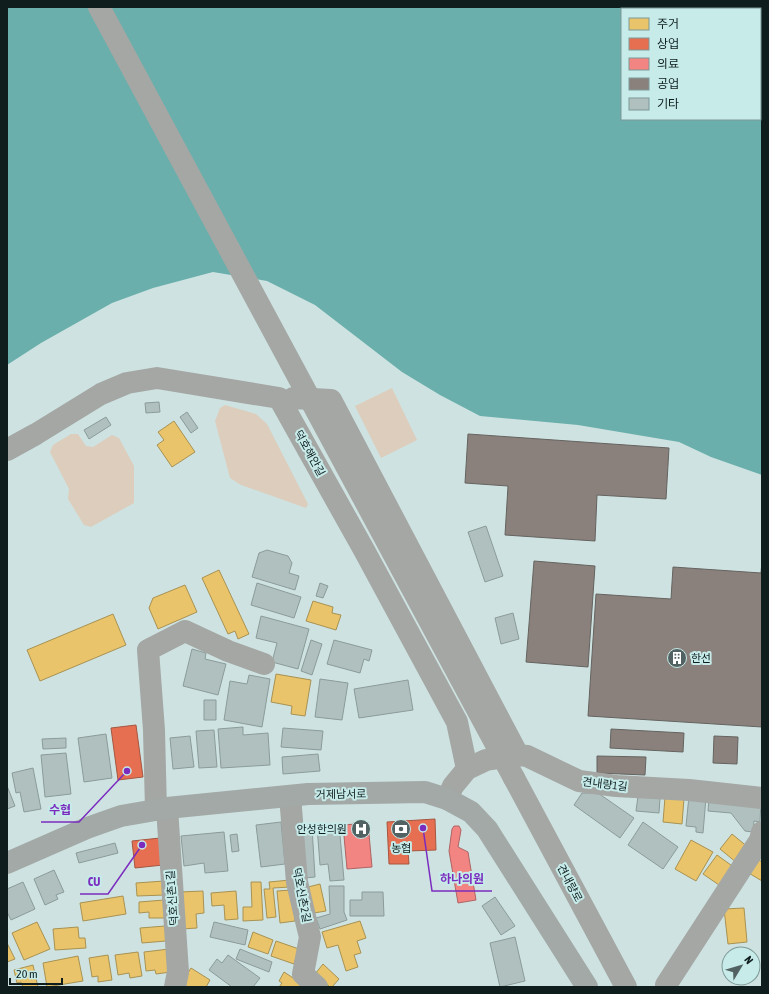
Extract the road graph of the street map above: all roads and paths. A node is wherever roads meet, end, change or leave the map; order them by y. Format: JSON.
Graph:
{"nodes":[{"id":1,"x":99,"y":7,"type":"edge"},
{"id":2,"x":279,"y":398,"type":"junction"},
{"id":3,"x":7,"y":450,"type":"edge"},
{"id":4,"x":264,"y":664,"type":"dead end"},
{"id":5,"x":518,"y":755,"type":"junction"},
{"id":6,"x":467,"y":769,"type":"junction"},
{"id":7,"x":290,"y":796,"type":"junction"},
{"id":8,"x":762,"y":798,"type":"edge"},
{"id":9,"x":447,"y":799,"type":"junction"},
{"id":10,"x":161,"y":809,"type":"junction"},
{"id":11,"x":762,"y":832,"type":"edge"},
{"id":12,"x":7,"y":863,"type":"edge"},
{"id":13,"x":174,"y":987,"type":"edge"},
{"id":14,"x":318,"y":987,"type":"edge"},
{"id":15,"x":586,"y":987,"type":"edge"},
{"id":16,"x":626,"y":987,"type":"edge"},
{"id":17,"x":666,"y":987,"type":"edge"}],
"edges":[{"from":1,"to":16,"type":"street","name":"견내량로","bridge":true},
{"from":2,"to":3,"type":"street"},
{"from":2,"to":5,"type":"street"},
{"from":2,"to":6,"type":"street","name":"덕호해안길"},
{"from":4,"to":10,"type":"street","name":"덕호신촌1길"},
{"from":5,"to":6,"type":"street","name":"견내량1길"},
{"from":5,"to":8,"type":"street","name":"견내량1길"},
{"from":6,"to":9,"type":"street","name":"견내량1길"},
{"from":7,"to":9,"type":"main road","name":"거제남서로"},
{"from":7,"to":10,"type":"main road","name":"거제남서로"},
{"from":7,"to":14,"type":"street","name":"덕호신촌2길"},
{"from":9,"to":15,"type":"main road","name":"거제남서로"},
{"from":10,"to":12,"type":"main road","name":"거제남서로"},
{"from":10,"to":13,"type":"street","name":"덕호신촌1길"},
{"from":11,"to":17,"type":"street"}]}
